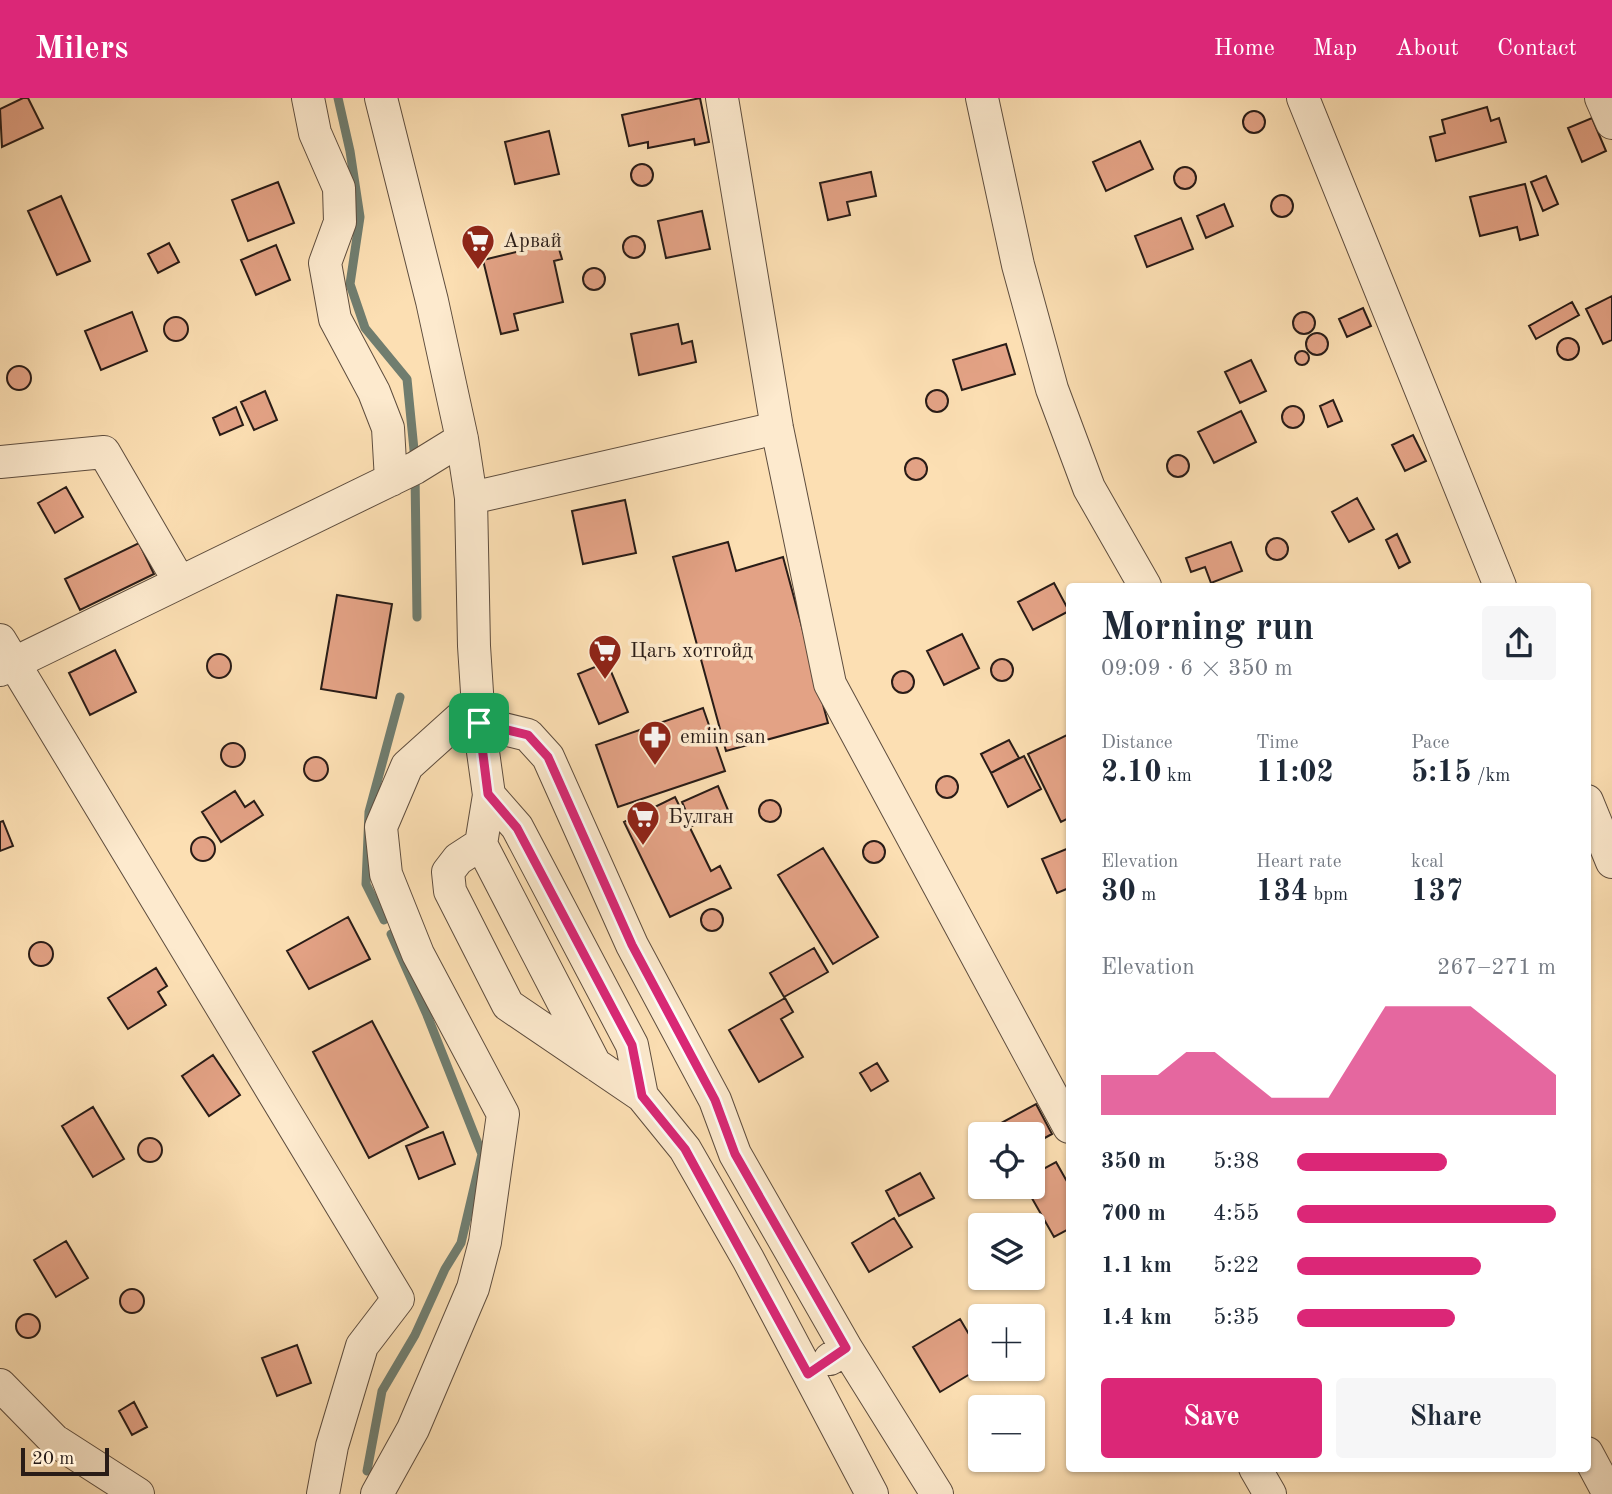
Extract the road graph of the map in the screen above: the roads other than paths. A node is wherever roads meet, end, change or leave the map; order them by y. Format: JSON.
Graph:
{"nodes":[{"id":1,"x":308,"y":98,"type":"edge"},
{"id":2,"x":381,"y":98,"type":"edge"},
{"id":3,"x":722,"y":98,"type":"edge"},
{"id":4,"x":982,"y":98,"type":"edge"},
{"id":5,"x":1303,"y":98,"type":"edge"},
{"id":6,"x":1601,"y":98,"type":"edge"},
{"id":7,"x":1612,"y":123,"type":"edge"},
{"id":8,"x":777,"y":428,"type":"junction"},
{"id":9,"x":462,"y":439,"type":"junction"},
{"id":10,"x":0,"y":462,"type":"edge"},
{"id":11,"x":391,"y":480,"type":"junction"},
{"id":12,"x":471,"y":498,"type":"junction"},
{"id":13,"x":179,"y":581,"type":"junction"},
{"id":14,"x":1143,"y":583,"type":"edge"},
{"id":15,"x":1499,"y":583,"type":"edge"},
{"id":16,"x":4,"y":658,"type":"edge"},
{"id":17,"x":478,"y":713,"type":"junction"},
{"id":18,"x":488,"y":794,"type":"junction"},
{"id":19,"x":1591,"y":811,"type":"edge"},
{"id":20,"x":481,"y":844,"type":"junction"},
{"id":21,"x":1612,"y":862,"type":"edge"},
{"id":22,"x":594,"y":1064,"type":"junction"},
{"id":23,"x":642,"y":1096,"type":"junction"},
{"id":24,"x":1066,"y":1121,"type":"edge"},
{"id":25,"x":723,"y":1126,"type":"junction"},
{"id":26,"x":685,"y":1149,"type":"junction"},
{"id":27,"x":846,"y":1348,"type":"junction"},
{"id":28,"x":808,"y":1374,"type":"junction"},
{"id":29,"x":0,"y":1385,"type":"edge"},
{"id":30,"x":12,"y":1416,"type":"edge"},
{"id":31,"x":1591,"y":1460,"type":"edge"},
{"id":32,"x":1257,"y":1472,"type":"edge"},
{"id":33,"x":138,"y":1494,"type":"edge"},
{"id":34,"x":324,"y":1494,"type":"edge"},
{"id":35,"x":377,"y":1494,"type":"edge"},
{"id":36,"x":872,"y":1494,"type":"edge"},
{"id":37,"x":937,"y":1494,"type":"edge"},
{"id":38,"x":1270,"y":1494,"type":"edge"},
{"id":39,"x":1609,"y":1494,"type":"edge"}],
"edges":[{"from":1,"to":11,"type":"street"},
{"from":2,"to":9,"type":"street"},
{"from":3,"to":8,"type":"street"},
{"from":4,"to":14,"type":"street"},
{"from":5,"to":15,"type":"street"},
{"from":6,"to":7,"type":"street"},
{"from":8,"to":12,"type":"street"},
{"from":8,"to":24,"type":"street"},
{"from":9,"to":11,"type":"street"},
{"from":9,"to":12,"type":"street"},
{"from":10,"to":13,"type":"street"},
{"from":11,"to":13,"type":"street"},
{"from":12,"to":17,"type":"street"},
{"from":13,"to":16,"type":"street"},
{"from":16,"to":34,"type":"street"},
{"from":17,"to":18,"type":"street"},
{"from":17,"to":25,"type":"street"},
{"from":17,"to":35,"type":"street"},
{"from":18,"to":20,"type":"street"},
{"from":18,"to":23,"type":"street"},
{"from":19,"to":21,"type":"street"},
{"from":20,"to":22,"type":"street"},
{"from":20,"to":22,"type":"street"},
{"from":22,"to":23,"type":"street"},
{"from":23,"to":26,"type":"street"},
{"from":25,"to":26,"type":"street"},
{"from":25,"to":27,"type":"street"},
{"from":26,"to":28,"type":"street"},
{"from":27,"to":28,"type":"street"},
{"from":27,"to":37,"type":"street"},
{"from":28,"to":36,"type":"street"},
{"from":29,"to":30,"type":"street"},
{"from":30,"to":33,"type":"street"},
{"from":31,"to":39,"type":"street"},
{"from":32,"to":38,"type":"street"}]}
